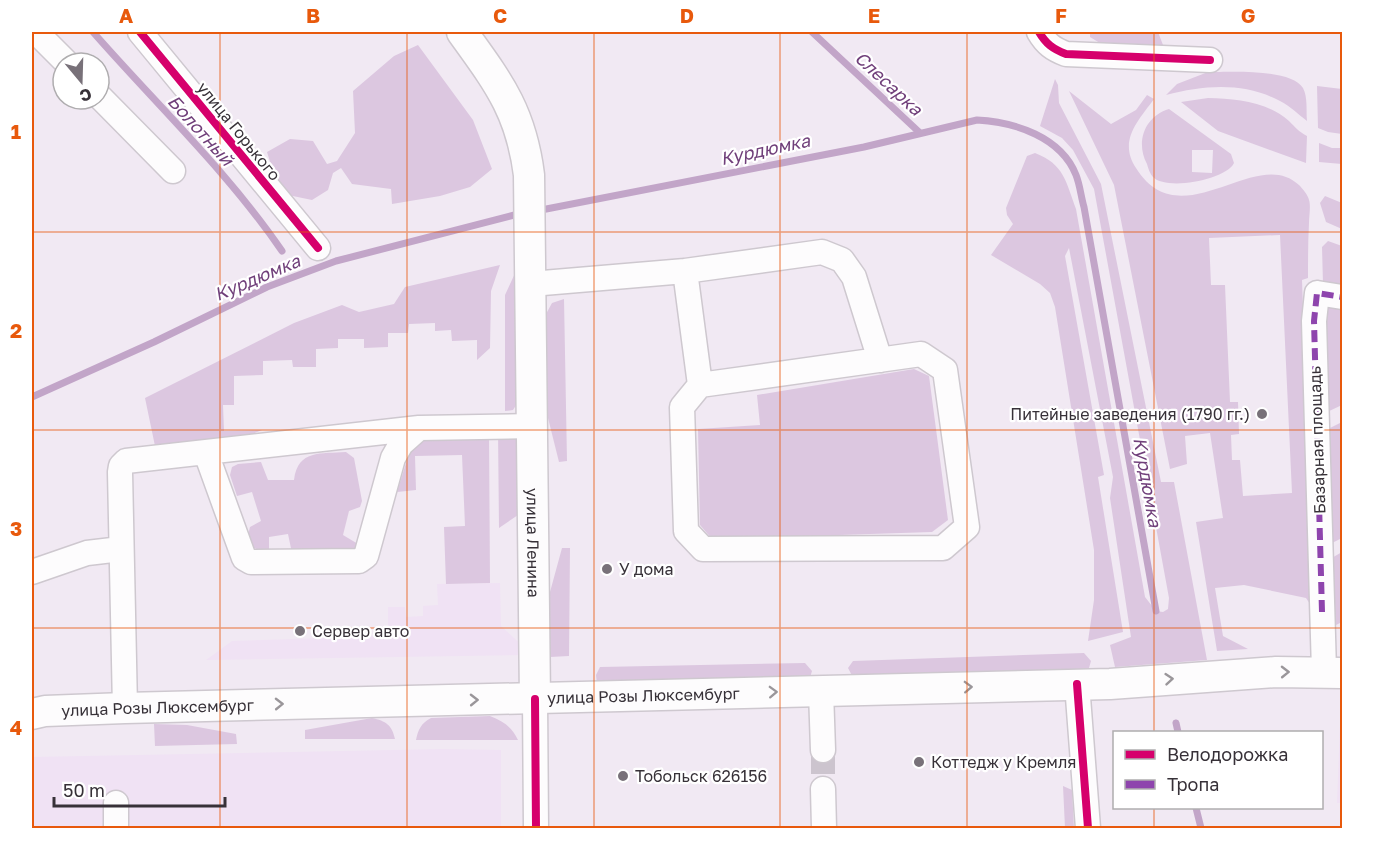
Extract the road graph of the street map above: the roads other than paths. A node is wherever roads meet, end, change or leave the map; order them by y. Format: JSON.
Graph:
{"nodes":[{"id":1,"x":36,"y":32,"type":"edge"},
{"id":2,"x":140,"y":32,"type":"edge"},
{"id":3,"x":462,"y":32,"type":"edge"},
{"id":4,"x":1039,"y":32,"type":"edge"},
{"id":5,"x":55,"y":51,"type":"edge"},
{"id":6,"x":1210,"y":60,"type":"dead end"},
{"id":7,"x":111,"y":108,"type":"edge"},
{"id":8,"x":173,"y":171,"type":"dead end"},
{"id":9,"x":318,"y":248,"type":"dead end"},
{"id":10,"x":685,"y":270,"type":"junction"},
{"id":11,"x":531,"y":271,"type":"junction"},
{"id":12,"x":1342,"y":297,"type":"edge"},
{"id":13,"x":880,"y":360,"type":"junction"},
{"id":14,"x":700,"y":386,"type":"junction"},
{"id":15,"x":532,"y":426,"type":"junction"},
{"id":16,"x":419,"y":428,"type":"junction"},
{"id":17,"x":206,"y":453,"type":"junction"},
{"id":18,"x":121,"y":549,"type":"junction"},
{"id":19,"x":32,"y":572,"type":"edge"},
{"id":20,"x":1333,"y":672,"type":"edge"},
{"id":21,"x":1077,"y":684,"type":"junction"},
{"id":22,"x":821,"y":691,"type":"junction"},
{"id":23,"x":535,"y":699,"type":"junction"},
{"id":24,"x":125,"y":708,"type":"junction"},
{"id":25,"x":32,"y":714,"type":"edge"},
{"id":26,"x":823,"y":750,"type":"tunnel mouth"},
{"id":27,"x":823,"y":789,"type":"tunnel mouth"},
{"id":28,"x":116,"y":803,"type":"dead end"},
{"id":29,"x":116,"y":828,"type":"edge"},
{"id":30,"x":537,"y":828,"type":"edge"},
{"id":31,"x":824,"y":828,"type":"edge"},
{"id":32,"x":1088,"y":828,"type":"edge"}],
"edges":[{"from":1,"to":5,"type":"street"},
{"from":2,"to":9,"type":"street","name":"улица Горького"},
{"from":3,"to":11,"type":"main road","name":"улица Ленина"},
{"from":4,"to":6,"type":"street"},
{"from":7,"to":8,"type":"street"},
{"from":10,"to":11,"type":"street"},
{"from":10,"to":13,"type":"street"},
{"from":10,"to":14,"type":"street"},
{"from":11,"to":15,"type":"main road","name":"улица Ленина"},
{"from":12,"to":20,"type":"street","name":"Базарная площадь"},
{"from":13,"to":14,"type":"street"},
{"from":13,"to":14,"type":"street"},
{"from":15,"to":16,"type":"street"},
{"from":15,"to":23,"type":"main road","name":"улица Ленина"},
{"from":16,"to":17,"type":"street"},
{"from":16,"to":17,"type":"street"},
{"from":17,"to":18,"type":"street"},
{"from":18,"to":19,"type":"street"},
{"from":18,"to":24,"type":"street"},
{"from":21,"to":20,"type":"main road","name":"улица Розы Люксембург","one_way":true},
{"from":22,"to":21,"type":"main road","name":"улица Розы Люксембург","one_way":true},
{"from":21,"to":32,"type":"street"},
{"from":23,"to":22,"type":"main road","name":"улица Розы Люксембург","one_way":true},
{"from":22,"to":26,"type":"street"},
{"from":24,"to":23,"type":"main road","name":"улица Розы Люксембург","one_way":true},
{"from":23,"to":30,"type":"street","name":"улица Ленина"},
{"from":24,"to":25,"type":"main road","name":"улица Розы Люксембург"},
{"from":27,"to":31,"type":"street"},
{"from":28,"to":29,"type":"street"}]}
